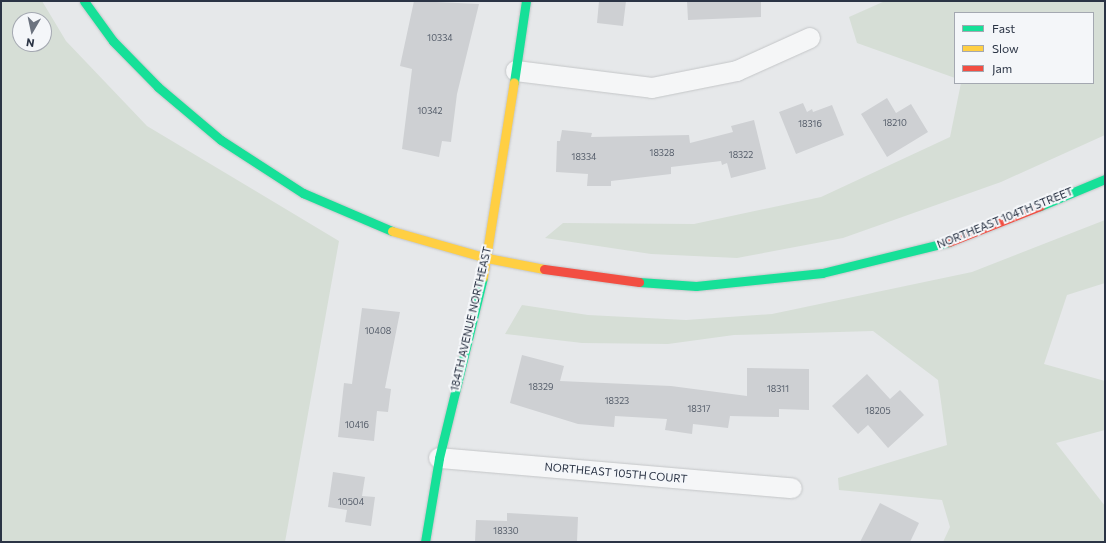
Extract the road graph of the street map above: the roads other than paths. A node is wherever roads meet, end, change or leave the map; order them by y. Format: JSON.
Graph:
{"nodes":[{"id":1,"x":84,"y":1,"type":"edge"},
{"id":2,"x":526,"y":1,"type":"edge"},
{"id":3,"x":810,"y":38,"type":"dead end"},
{"id":4,"x":516,"y":71,"type":"junction"},
{"id":5,"x":1105,"y":179,"type":"edge"},
{"id":6,"x":487,"y":258,"type":"junction"},
{"id":7,"x":439,"y":458,"type":"junction"},
{"id":8,"x":792,"y":488,"type":"dead end"},
{"id":9,"x":425,"y":542,"type":"edge"}],
"edges":[{"from":1,"to":6,"type":"street","name":"NORTHEAST 104TH STREET"},
{"from":2,"to":4,"type":"street","name":"184TH AVENUE NORTHEAST"},
{"from":3,"to":4,"type":"street"},
{"from":4,"to":6,"type":"street","name":"184TH AVENUE NORTHEAST"},
{"from":5,"to":6,"type":"street","name":"NORTHEAST 104TH STREET"},
{"from":6,"to":7,"type":"street","name":"184TH AVENUE NORTHEAST"},
{"from":7,"to":8,"type":"street","name":"NORTHEAST 105TH COURT"},
{"from":7,"to":9,"type":"street","name":"184TH AVENUE NORTHEAST"}]}
